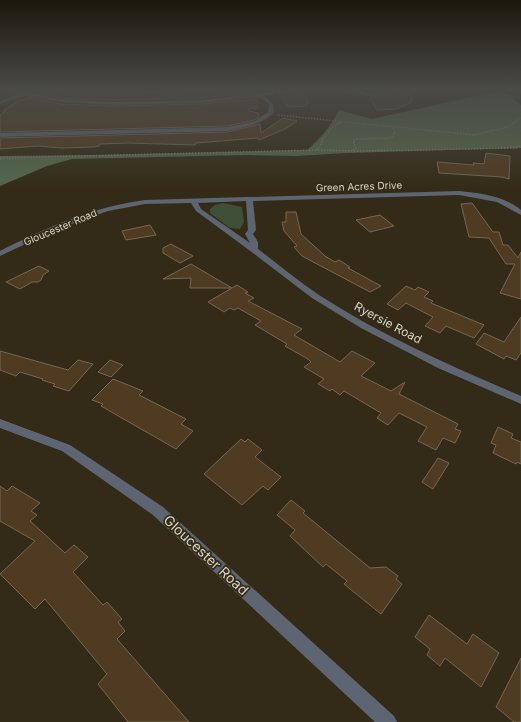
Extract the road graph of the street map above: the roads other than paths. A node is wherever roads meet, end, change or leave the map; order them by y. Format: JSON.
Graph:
{"nodes":[{"id":1,"x":251,"y":124,"type":"edge"},
{"id":2,"x":0,"y":134,"type":"edge"},
{"id":3,"x":249,"y":200,"type":"junction"},
{"id":4,"x":194,"y":201,"type":"junction"},
{"id":5,"x":521,"y":213,"type":"edge"},
{"id":6,"x":254,"y":249,"type":"junction"},
{"id":7,"x":0,"y":254,"type":"edge"},
{"id":8,"x":521,"y":400,"type":"edge"},
{"id":9,"x":0,"y":423,"type":"edge"},
{"id":10,"x":388,"y":722,"type":"edge"}],
"edges":[{"from":1,"to":2,"type":"street"},
{"from":3,"to":4,"type":"street","name":"Green Acres Drive"},
{"from":3,"to":5,"type":"street","name":"Green Acres Drive"},
{"from":3,"to":6,"type":"street"},
{"from":4,"to":6,"type":"street","name":"Ryersie Road"},
{"from":4,"to":7,"type":"street","name":"Gloucester Road"},
{"from":6,"to":8,"type":"street","name":"Ryersie Road"},
{"from":9,"to":10,"type":"street","name":"Gloucester Road"}]}
